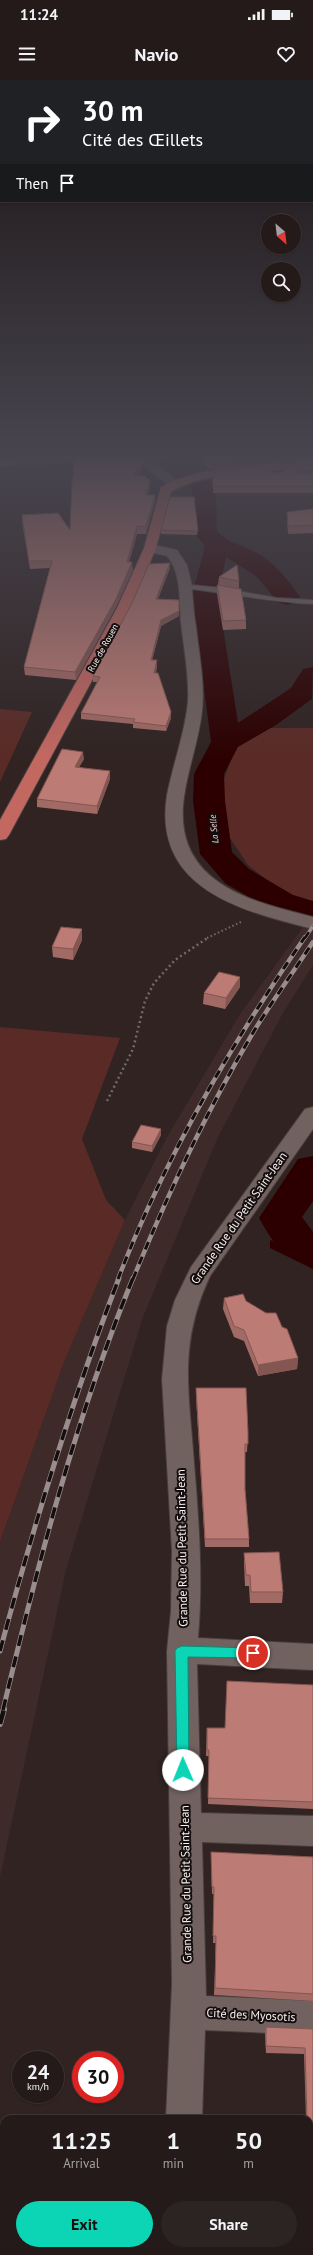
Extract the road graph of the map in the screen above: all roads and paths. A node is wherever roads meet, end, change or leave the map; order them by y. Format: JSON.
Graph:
{"nodes":[{"id":1,"x":146,"y":558,"type":"edge"},
{"id":2,"x":175,"y":558,"type":"edge"},
{"id":3,"x":191,"y":587,"type":"junction"},
{"id":4,"x":313,"y":602,"type":"edge"},
{"id":5,"x":0,"y":835,"type":"edge"},
{"id":6,"x":270,"y":912,"type":"junction"},
{"id":7,"x":313,"y":923,"type":"edge"},
{"id":8,"x":107,"y":1101,"type":"dead end"},
{"id":9,"x":313,"y":1114,"type":"edge"},
{"id":10,"x":182,"y":1651,"type":"junction"},
{"id":11,"x":313,"y":1657,"type":"edge"},
{"id":12,"x":185,"y":1827,"type":"junction"},
{"id":13,"x":313,"y":1831,"type":"edge"},
{"id":14,"x":189,"y":2012,"type":"junction"},
{"id":15,"x":313,"y":2018,"type":"edge"},
{"id":16,"x":184,"y":2115,"type":"edge"}],
"edges":[{"from":1,"to":5,"type":"main road","name":"Rue de Rouen"},
{"from":2,"to":3,"type":"street"},
{"from":3,"to":4,"type":"lane"},
{"from":3,"to":6,"type":"street"},
{"from":6,"to":7,"type":"street"},
{"from":6,"to":8,"type":"path"},
{"from":9,"to":10,"type":"street","name":"Grande Rue du Petit Saint-Jean"},
{"from":10,"to":11,"type":"street"},
{"from":10,"to":12,"type":"street","name":"Grande Rue du Petit Saint-Jean"},
{"from":12,"to":13,"type":"street"},
{"from":12,"to":14,"type":"street","name":"Grande Rue du Petit Saint-Jean"},
{"from":14,"to":15,"type":"street","name":"Cité des Myosotis"},
{"from":14,"to":16,"type":"street","name":"Grande Rue du Petit Saint-Jean"}]}
